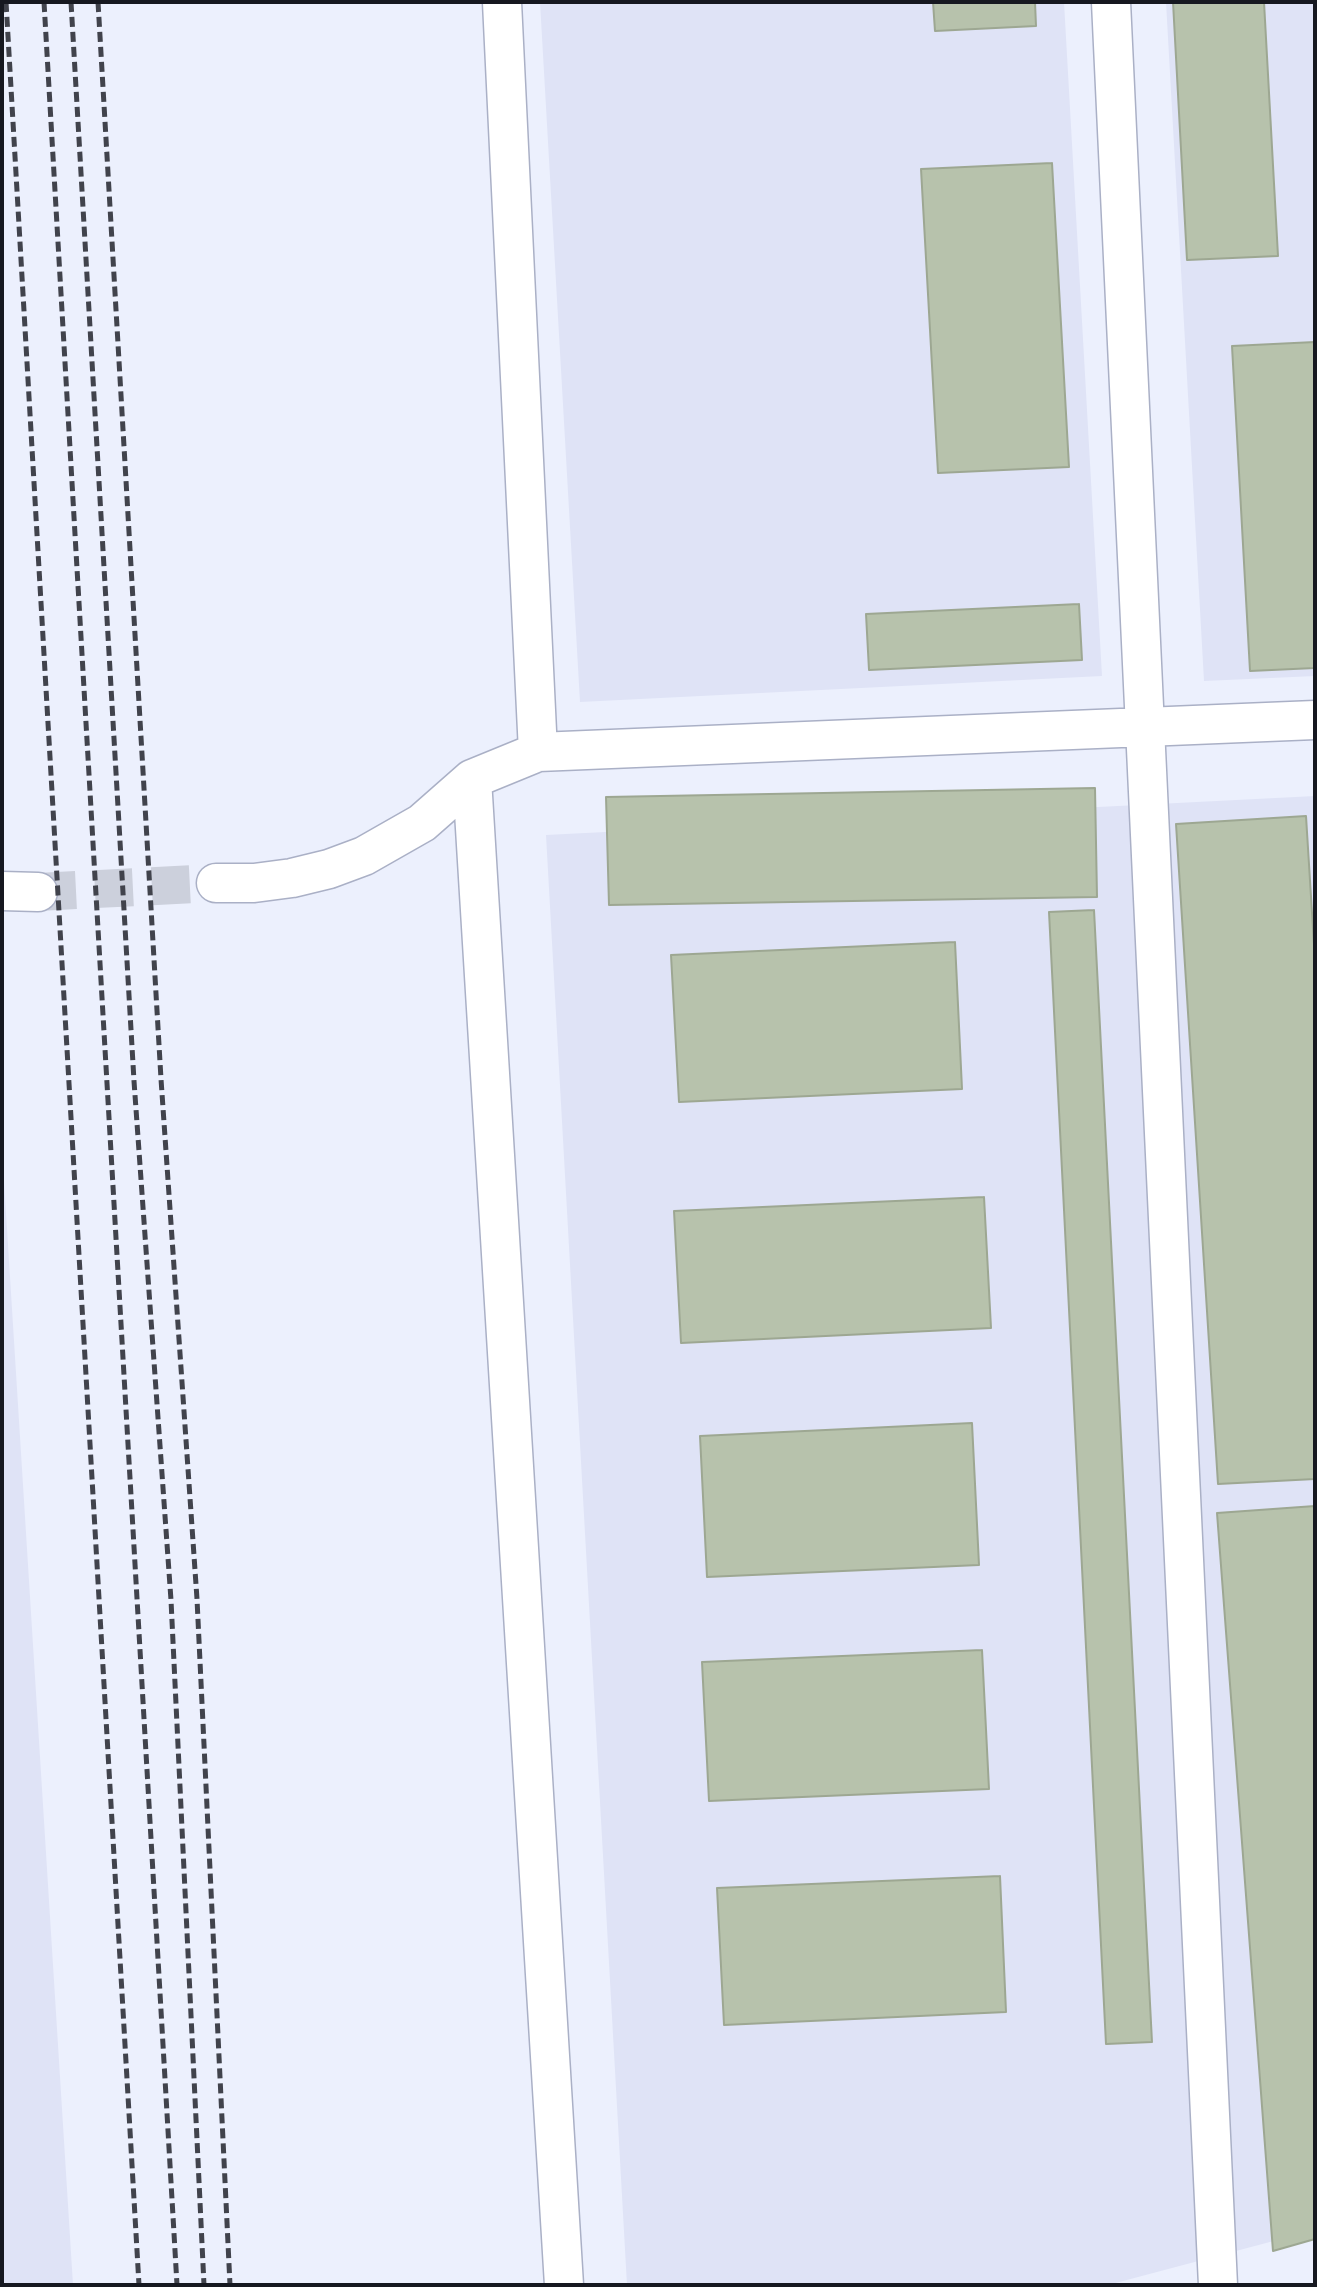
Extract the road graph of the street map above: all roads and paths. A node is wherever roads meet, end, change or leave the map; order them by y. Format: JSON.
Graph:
{"nodes":[{"id":1,"x":502,"y":2,"type":"edge"},
{"id":2,"x":1111,"y":2,"type":"edge"},
{"id":3,"x":1315,"y":720,"type":"edge"},
{"id":4,"x":1144,"y":727,"type":"junction"},
{"id":5,"x":538,"y":752,"type":"junction"},
{"id":6,"x":472,"y":779,"type":"junction"},
{"id":7,"x":216,"y":883,"type":"tunnel mouth"},
{"id":8,"x":564,"y":2285,"type":"edge"},
{"id":9,"x":1217,"y":2285,"type":"edge"}],
"edges":[{"from":1,"to":5,"type":"street"},
{"from":2,"to":4,"type":"street"},
{"from":3,"to":4,"type":"street"},
{"from":4,"to":5,"type":"street"},
{"from":4,"to":9,"type":"street"},
{"from":5,"to":6,"type":"street"},
{"from":6,"to":7,"type":"street"},
{"from":6,"to":8,"type":"street"}]}
